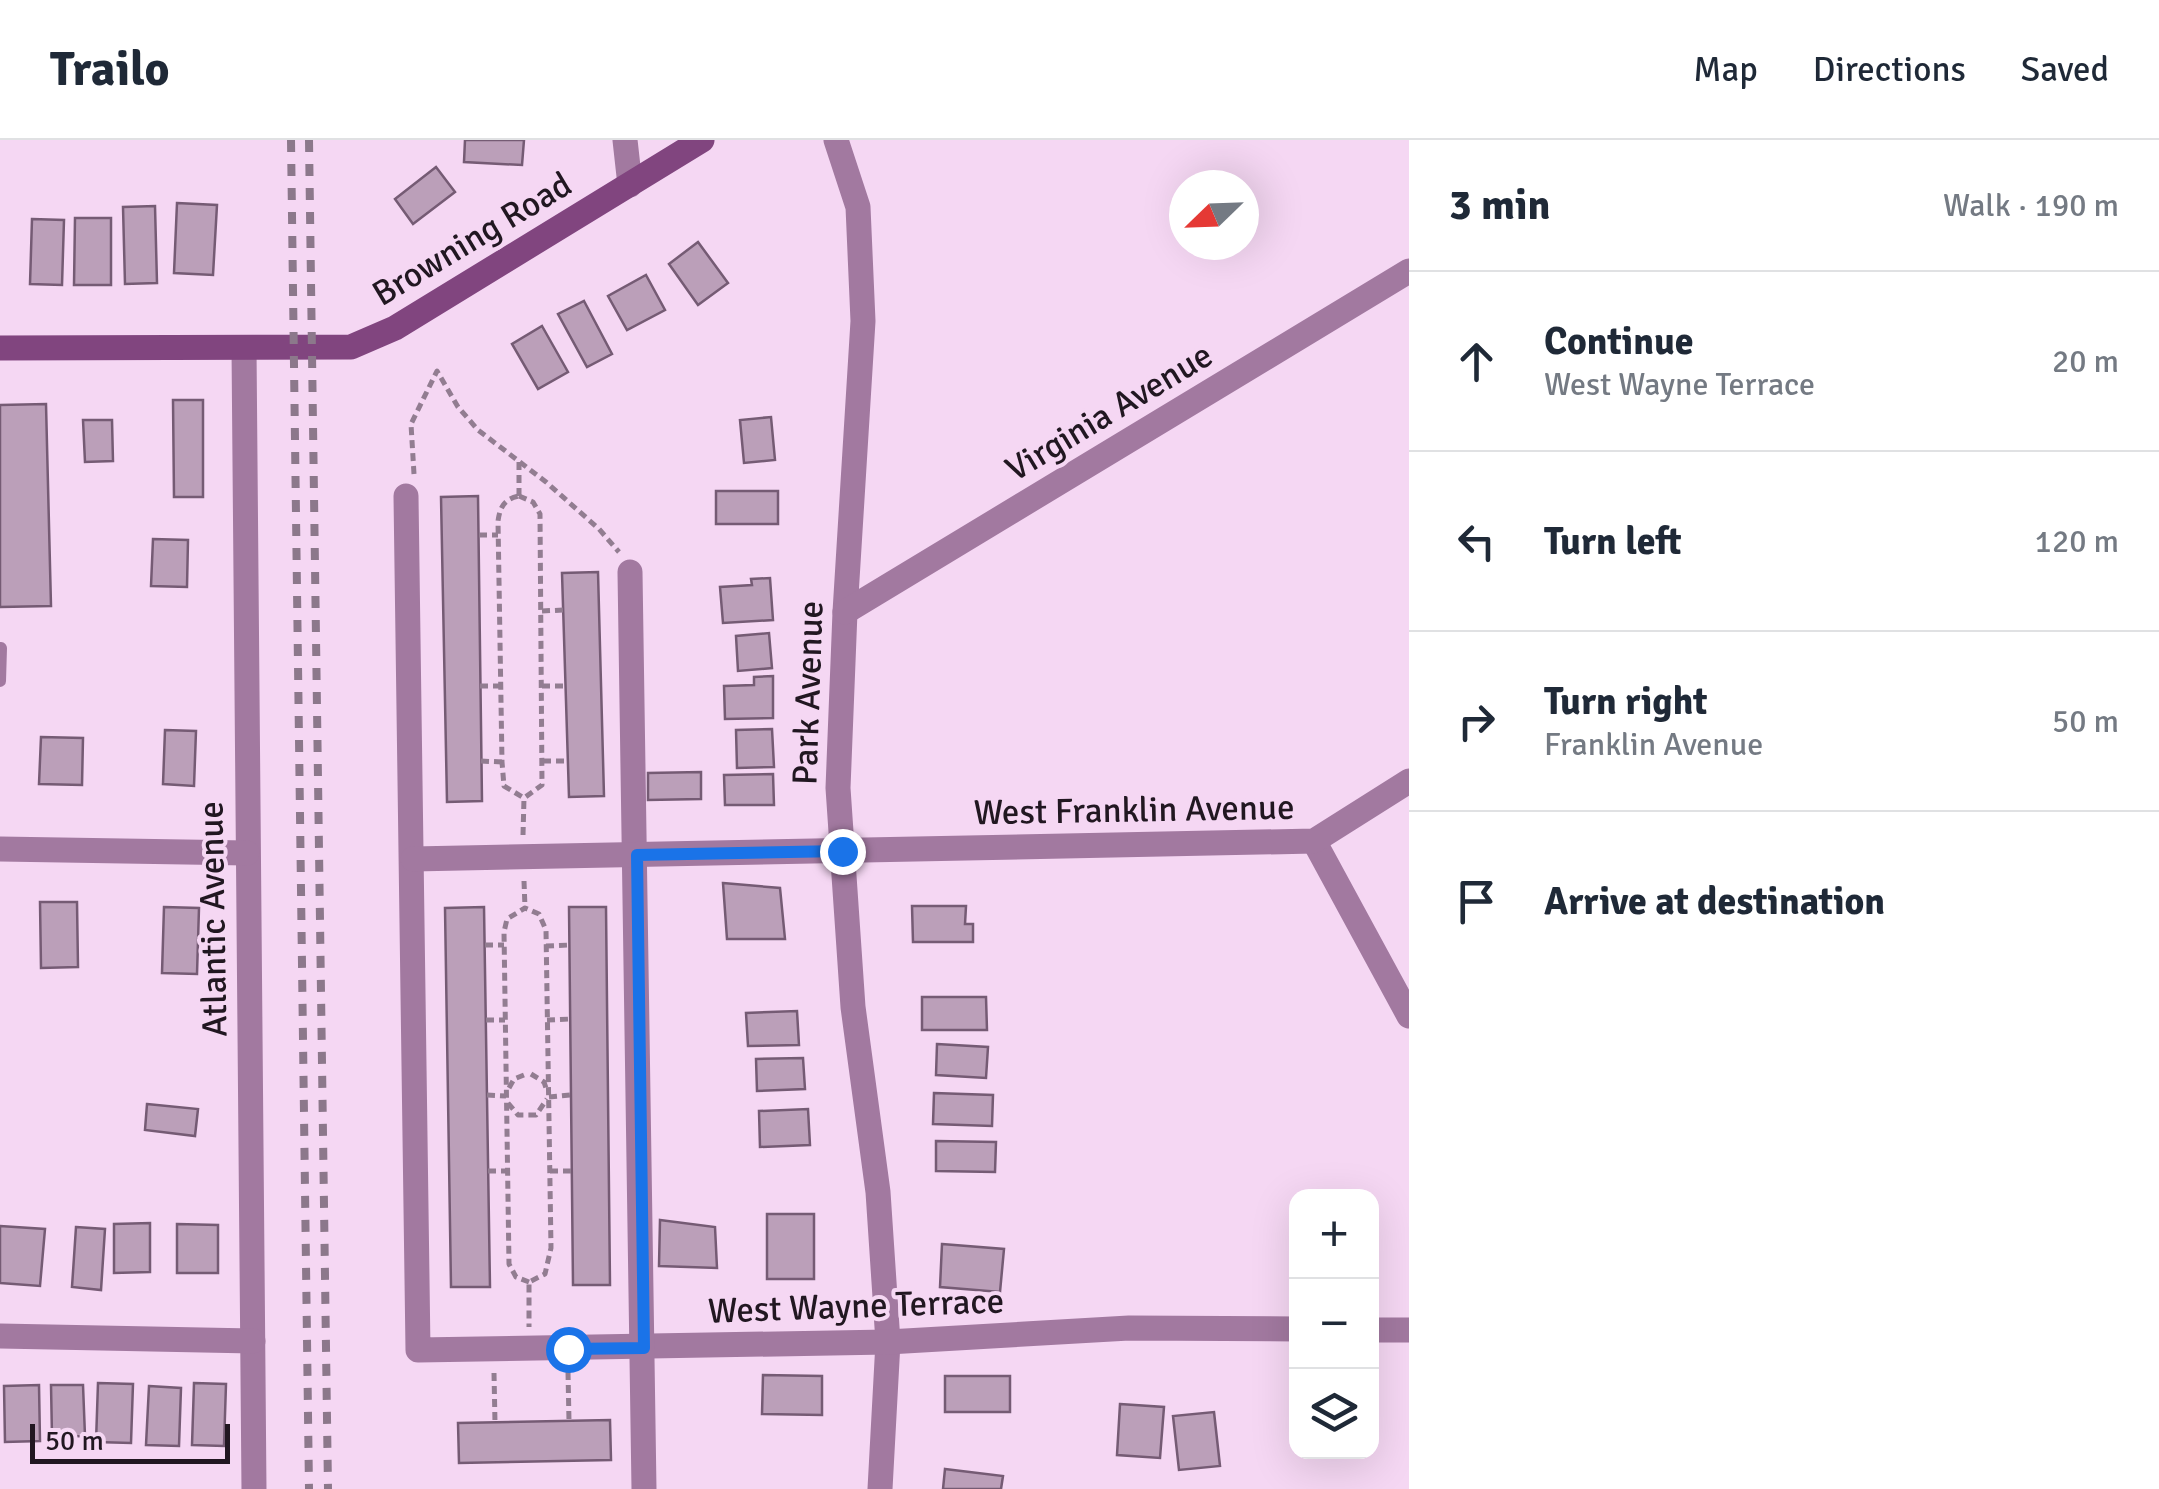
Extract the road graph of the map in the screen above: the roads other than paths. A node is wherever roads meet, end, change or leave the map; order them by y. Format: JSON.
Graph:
{"nodes":[{"id":1,"x":625,"y":140,"type":"edge"},
{"id":2,"x":702,"y":140,"type":"edge"},
{"id":3,"x":836,"y":140,"type":"edge"},
{"id":4,"x":630,"y":185,"type":"junction"},
{"id":5,"x":1409,"y":271,"type":"edge"},
{"id":6,"x":0,"y":348,"type":"edge"},
{"id":7,"x":244,"y":348,"type":"junction"},
{"id":8,"x":406,"y":496,"type":"road end"},
{"id":9,"x":630,"y":572,"type":"road end"},
{"id":10,"x":845,"y":612,"type":"junction"},
{"id":11,"x":1,"y":648,"type":"edge"},
{"id":12,"x":0,"y":681,"type":"edge"},
{"id":13,"x":1409,"y":781,"type":"edge"},
{"id":14,"x":1314,"y":841,"type":"junction"},
{"id":15,"x":0,"y":849,"type":"edge"},
{"id":16,"x":842,"y":851,"type":"junction"},
{"id":17,"x":247,"y":853,"type":"junction"},
{"id":18,"x":637,"y":855,"type":"junction"},
{"id":19,"x":413,"y":859,"type":"junction"},
{"id":20,"x":1409,"y":1016,"type":"edge"},
{"id":21,"x":1289,"y":1329,"type":"edge"},
{"id":22,"x":1379,"y":1330,"type":"edge"},
{"id":23,"x":1409,"y":1330,"type":"edge"},
{"id":24,"x":0,"y":1336,"type":"edge"},
{"id":25,"x":253,"y":1341,"type":"junction"},
{"id":26,"x":888,"y":1342,"type":"junction"},
{"id":27,"x":644,"y":1348,"type":"junction"},
{"id":28,"x":254,"y":1489,"type":"edge"},
{"id":29,"x":644,"y":1489,"type":"edge"},
{"id":30,"x":880,"y":1489,"type":"edge"}],
"edges":[{"from":1,"to":4,"type":"street"},
{"from":2,"to":4,"type":"street","name":"Browning Road"},
{"from":3,"to":10,"type":"street","name":"Park Avenue"},
{"from":4,"to":7,"type":"street","name":"Browning Road"},
{"from":5,"to":10,"type":"street","name":"Virginia Avenue"},
{"from":6,"to":7,"type":"street","name":"Browning Road"},
{"from":7,"to":17,"type":"street","name":"Atlantic Avenue"},
{"from":8,"to":19,"type":"street"},
{"from":9,"to":18,"type":"street"},
{"from":10,"to":16,"type":"street","name":"Park Avenue"},
{"from":11,"to":12,"type":"lane"},
{"from":13,"to":14,"type":"street","name":"West Franklin Avenue"},
{"from":14,"to":16,"type":"street","name":"West Franklin Avenue"},
{"from":14,"to":20,"type":"street"},
{"from":15,"to":17,"type":"street"},
{"from":16,"to":18,"type":"street","name":"West Franklin Avenue"},
{"from":16,"to":26,"type":"street","name":"Park Avenue"},
{"from":17,"to":25,"type":"street","name":"Atlantic Avenue"},
{"from":18,"to":19,"type":"street","name":"West Franklin Avenue"},
{"from":18,"to":27,"type":"street"},
{"from":19,"to":27,"type":"street","name":"West Wayne Terrace"},
{"from":21,"to":26,"type":"street","name":"West Wayne Terrace"},
{"from":22,"to":23,"type":"street"},
{"from":24,"to":25,"type":"street"},
{"from":25,"to":28,"type":"street","name":"Atlantic Avenue"},
{"from":26,"to":27,"type":"street","name":"West Wayne Terrace"},
{"from":26,"to":30,"type":"street","name":"Park Avenue"},
{"from":27,"to":29,"type":"street"}]}
